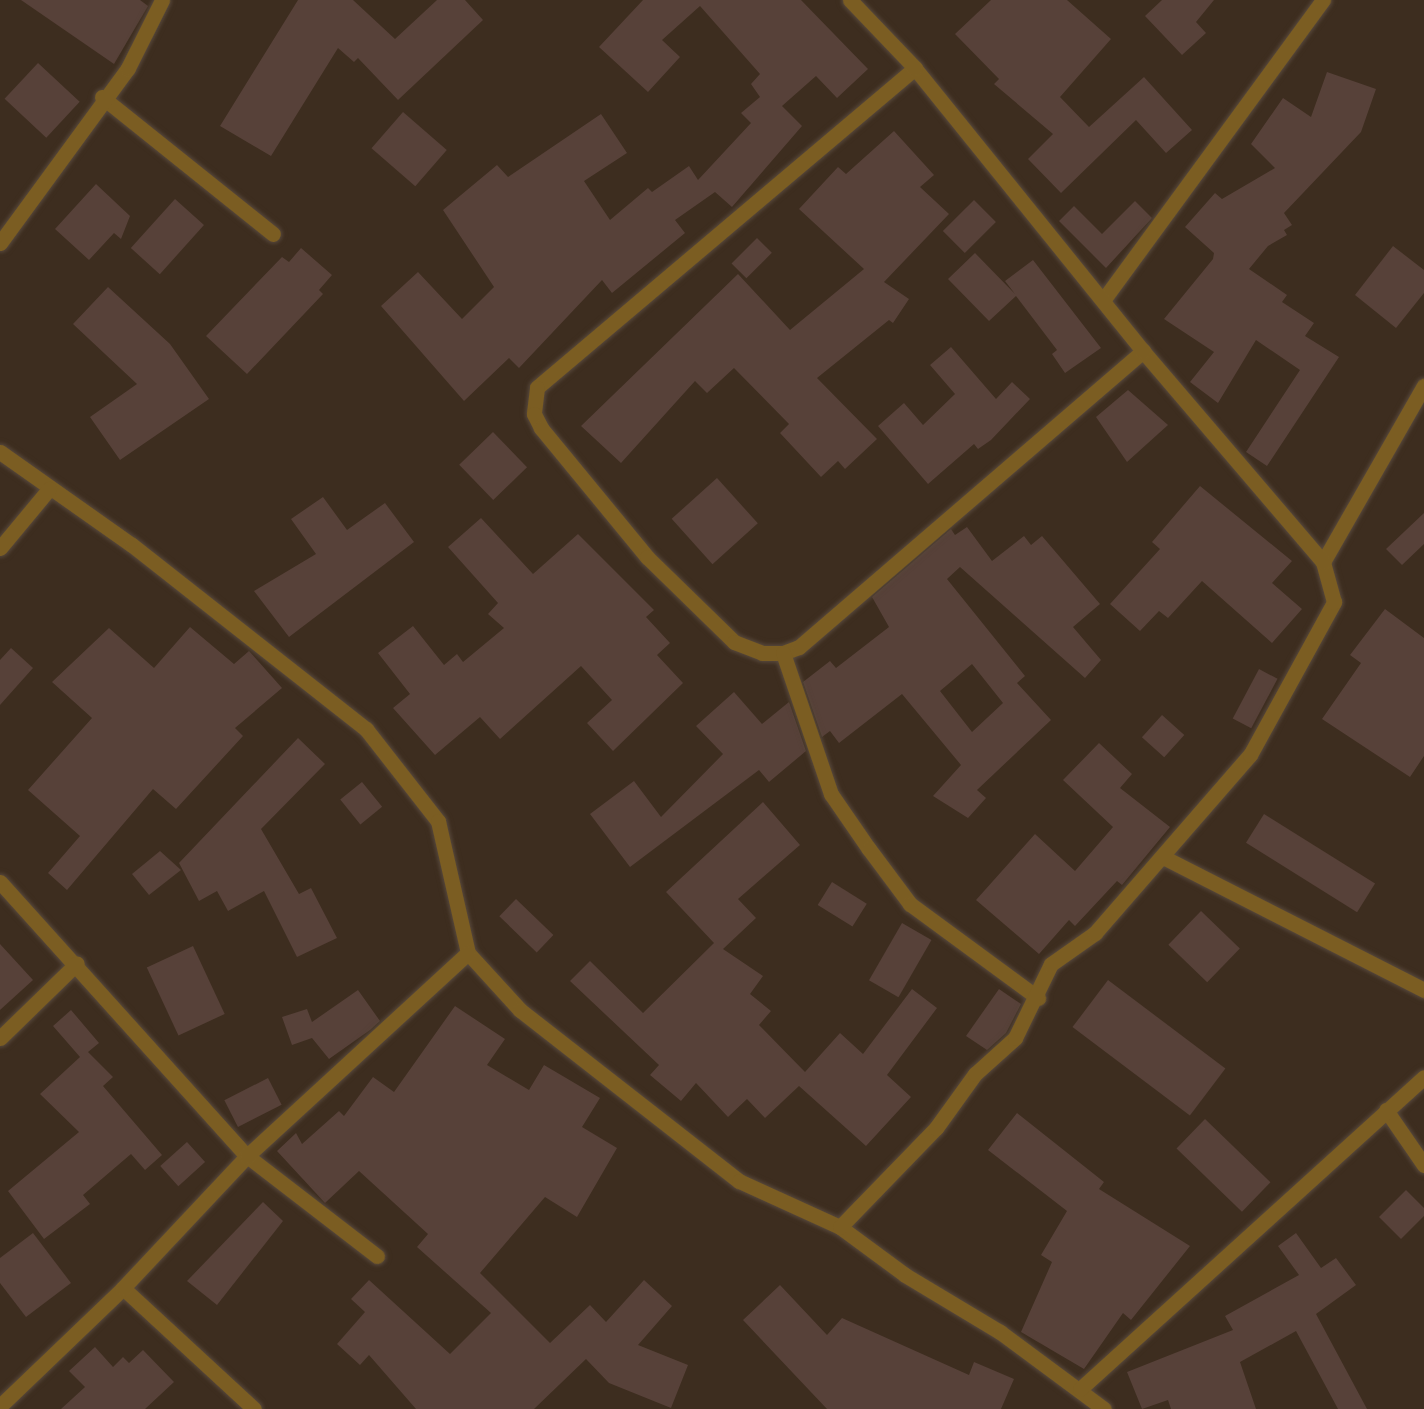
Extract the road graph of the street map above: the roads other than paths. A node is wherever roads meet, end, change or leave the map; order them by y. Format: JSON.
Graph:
{"nodes":[{"id":1,"x":162,"y":0,"type":"edge"},
{"id":2,"x":850,"y":0,"type":"edge"},
{"id":3,"x":1323,"y":0,"type":"edge"},
{"id":4,"x":915,"y":68,"type":"junction"},
{"id":5,"x":102,"y":97,"type":"junction"},
{"id":6,"x":273,"y":234,"type":"dead end"},
{"id":7,"x":0,"y":243,"type":"edge"},
{"id":8,"x":1104,"y":299,"type":"junction"},
{"id":9,"x":1143,"y":351,"type":"junction"},
{"id":10,"x":1424,"y":386,"type":"edge"},
{"id":11,"x":0,"y":452,"type":"edge"},
{"id":12,"x":49,"y":489,"type":"junction"},
{"id":13,"x":0,"y":548,"type":"edge"},
{"id":14,"x":1323,"y":562,"type":"junction"},
{"id":15,"x":783,"y":653,"type":"junction"},
{"id":16,"x":1165,"y":858,"type":"junction"},
{"id":17,"x":0,"y":882,"type":"edge"},
{"id":18,"x":468,"y":953,"type":"junction"},
{"id":19,"x":77,"y":963,"type":"junction"},
{"id":20,"x":1424,"y":990,"type":"edge"},
{"id":21,"x":1038,"y":998,"type":"junction"},
{"id":22,"x":0,"y":1038,"type":"edge"},
{"id":23,"x":1424,"y":1077,"type":"edge"},
{"id":24,"x":1386,"y":1110,"type":"junction"},
{"id":25,"x":247,"y":1156,"type":"junction"},
{"id":26,"x":1424,"y":1165,"type":"edge"},
{"id":27,"x":840,"y":1227,"type":"junction"},
{"id":28,"x":377,"y":1256,"type":"dead end"},
{"id":29,"x":123,"y":1288,"type":"junction"},
{"id":30,"x":1080,"y":1389,"type":"junction"},
{"id":31,"x":0,"y":1406,"type":"edge"},
{"id":32,"x":254,"y":1409,"type":"edge"},
{"id":33,"x":1104,"y":1409,"type":"edge"}],
"edges":[{"from":1,"to":5,"type":"street"},
{"from":2,"to":4,"type":"street"},
{"from":3,"to":8,"type":"street"},
{"from":4,"to":8,"type":"street"},
{"from":4,"to":15,"type":"street"},
{"from":5,"to":6,"type":"street"},
{"from":5,"to":7,"type":"street"},
{"from":8,"to":9,"type":"street"},
{"from":9,"to":14,"type":"street"},
{"from":9,"to":15,"type":"street"},
{"from":10,"to":14,"type":"street"},
{"from":11,"to":12,"type":"street"},
{"from":12,"to":13,"type":"street"},
{"from":12,"to":18,"type":"street"},
{"from":14,"to":16,"type":"street"},
{"from":15,"to":21,"type":"street"},
{"from":16,"to":20,"type":"street"},
{"from":16,"to":21,"type":"street"},
{"from":17,"to":19,"type":"street"},
{"from":18,"to":25,"type":"street"},
{"from":18,"to":27,"type":"street"},
{"from":19,"to":22,"type":"street"},
{"from":19,"to":25,"type":"street"},
{"from":21,"to":27,"type":"street"},
{"from":23,"to":24,"type":"street"},
{"from":24,"to":26,"type":"street"},
{"from":24,"to":30,"type":"street"},
{"from":25,"to":28,"type":"street"},
{"from":25,"to":29,"type":"street"},
{"from":27,"to":30,"type":"street"},
{"from":29,"to":31,"type":"street"},
{"from":29,"to":32,"type":"street"},
{"from":30,"to":33,"type":"street"}]}
